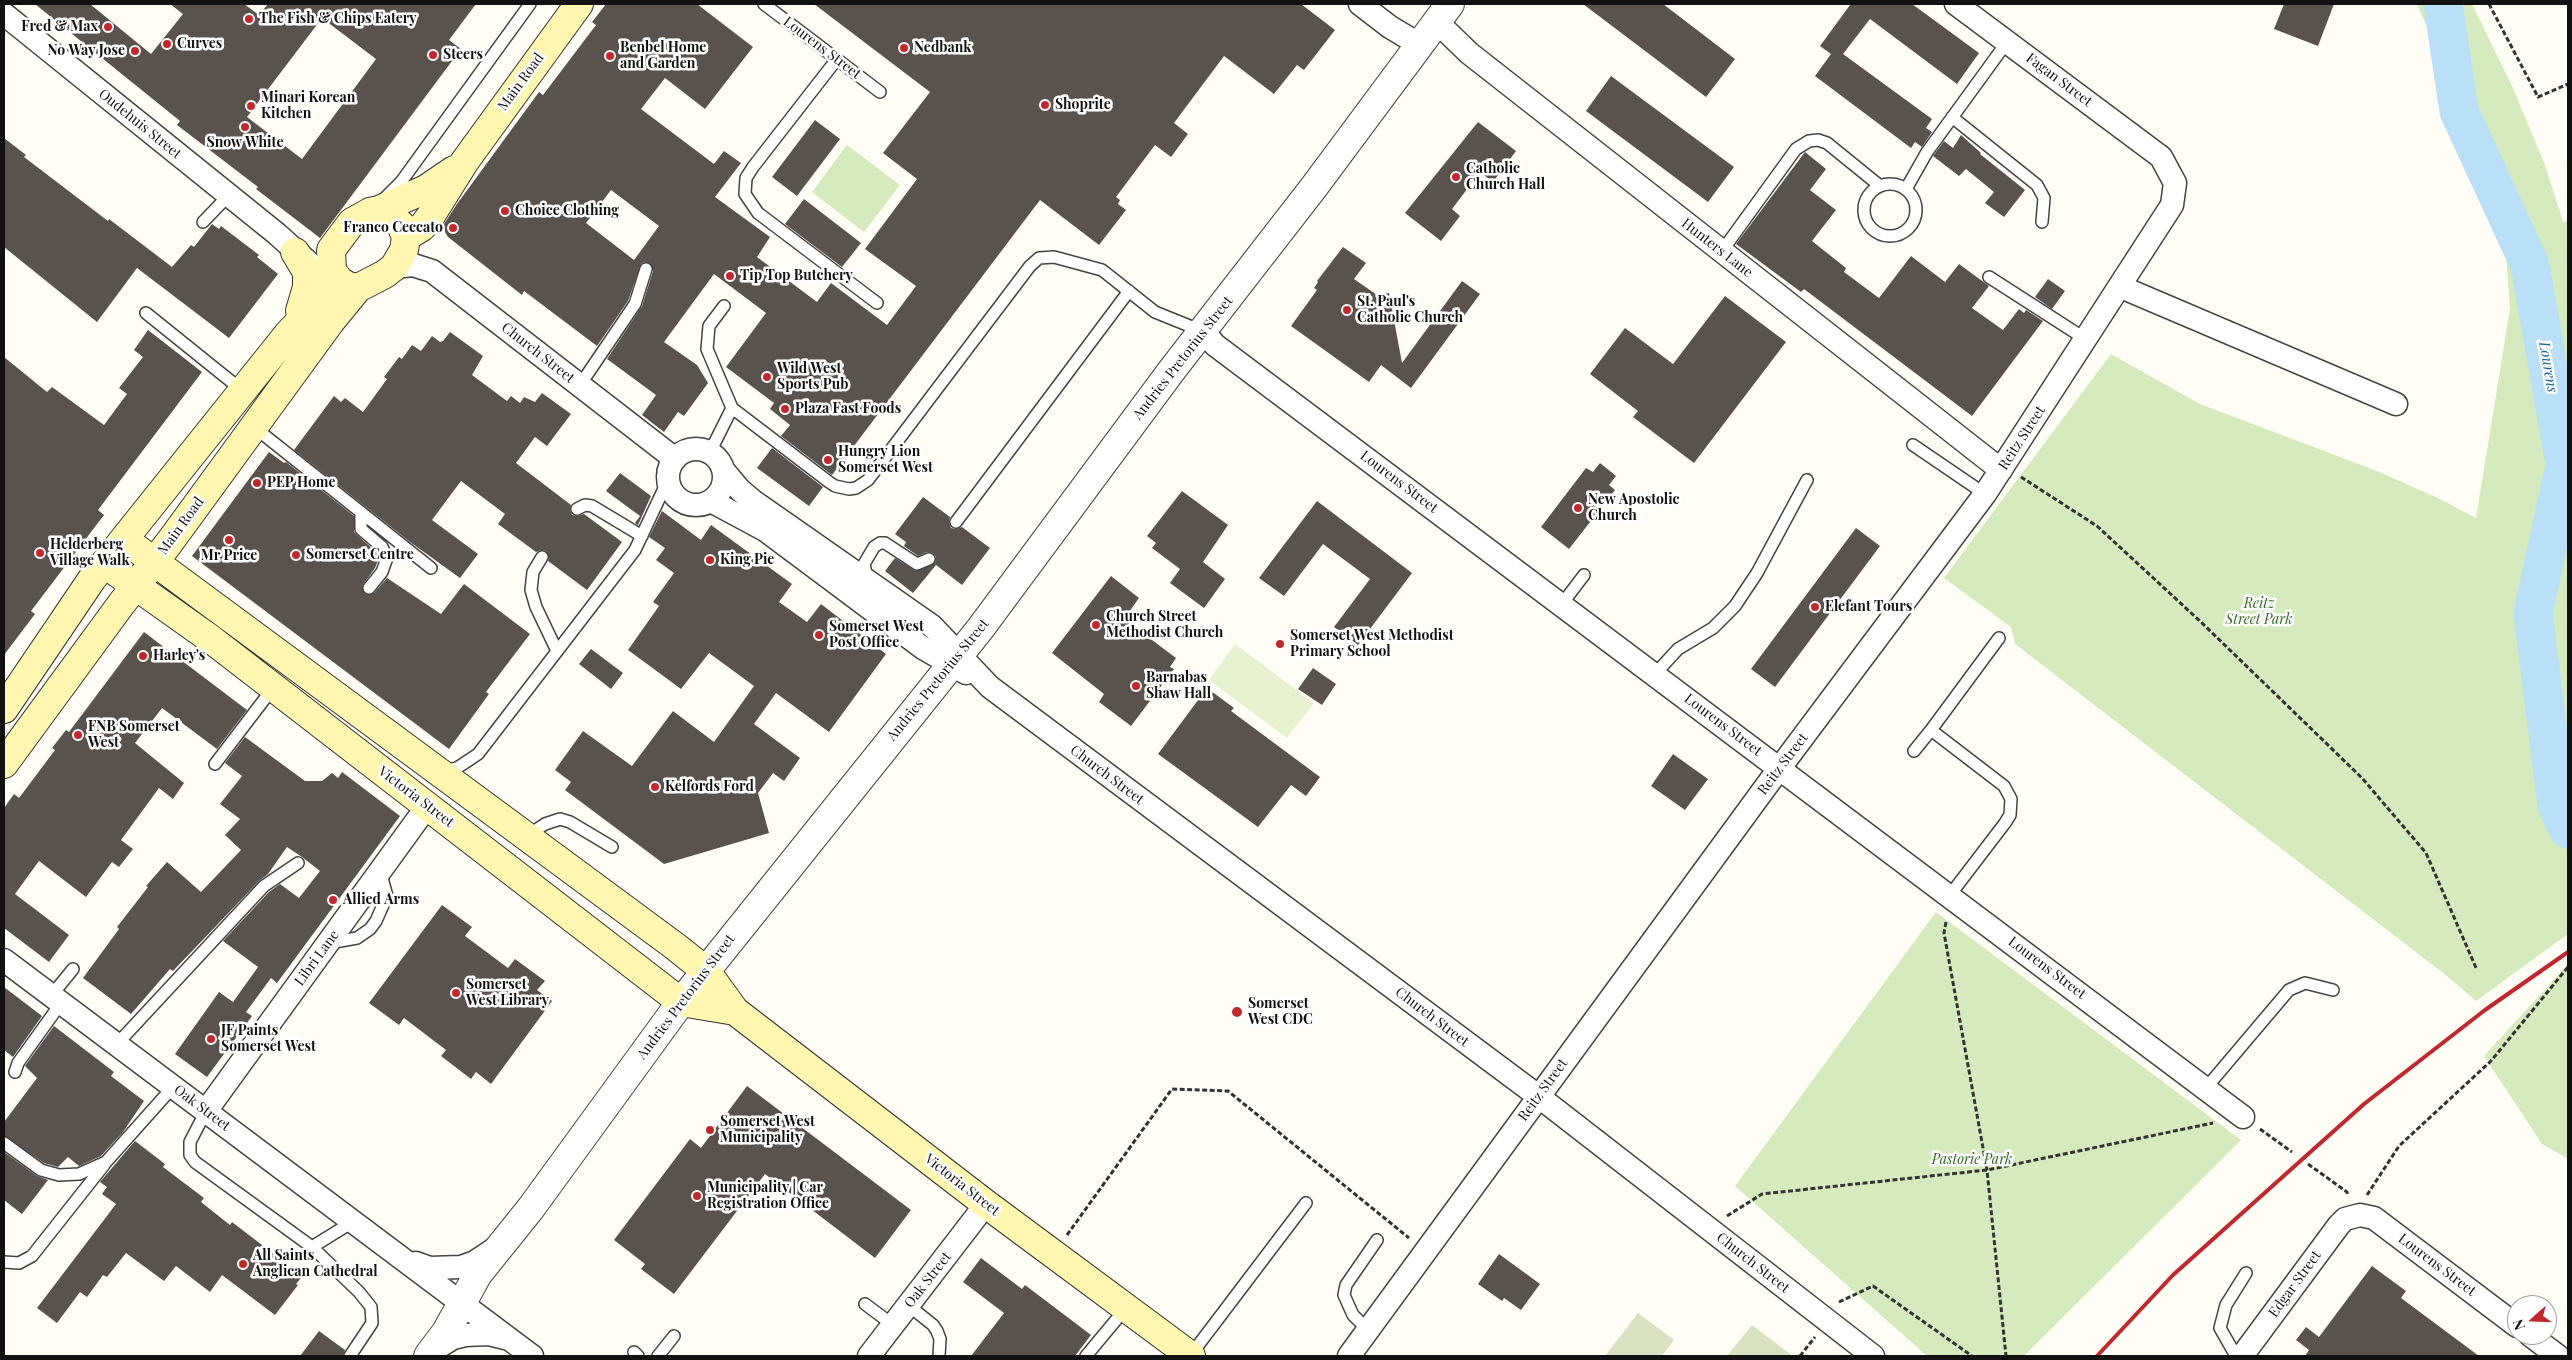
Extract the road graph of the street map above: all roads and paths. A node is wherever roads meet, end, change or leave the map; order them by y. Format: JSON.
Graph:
{"nodes":[{"id":1,"x":530,"y":4,"type":"edge"},
{"id":2,"x":579,"y":4,"type":"edge"},
{"id":3,"x":1360,"y":4,"type":"edge"},
{"id":4,"x":1956,"y":4,"type":"edge"},
{"id":5,"x":2489,"y":4,"type":"edge"},
{"id":6,"x":772,"y":6,"type":"edge"},
{"id":7,"x":1443,"y":13,"type":"edge"},
{"id":8,"x":4,"y":14,"type":"edge"},
{"id":9,"x":2008,"y":42,"type":"junction"},
{"id":10,"x":1420,"y":45,"type":"junction"},
{"id":11,"x":837,"y":59,"type":"junction"},
{"id":12,"x":2568,"y":84,"type":"edge"},
{"id":13,"x":880,"y":92,"type":"dead end"},
{"id":14,"x":1952,"y":117,"type":"junction"},
{"id":15,"x":2161,"y":156,"type":"joint"},
{"id":16,"x":465,"y":161,"type":"junction"},
{"id":17,"x":1880,"y":186,"type":"junction"},
{"id":18,"x":1906,"y":189,"type":"junction"},
{"id":19,"x":229,"y":195,"type":"junction"},
{"id":20,"x":375,"y":211,"type":"junction"},
{"id":21,"x":203,"y":222,"type":"dead end"},
{"id":22,"x":2042,"y":222,"type":"dead end"},
{"id":23,"x":406,"y":237,"type":"junction"},
{"id":24,"x":335,"y":242,"type":"junction"},
{"id":25,"x":286,"y":243,"type":"junction"},
{"id":26,"x":1722,"y":251,"type":"junction"},
{"id":27,"x":394,"y":267,"type":"junction"},
{"id":28,"x":646,"y":269,"type":"dead end"},
{"id":29,"x":332,"y":272,"type":"junction"},
{"id":30,"x":1989,"y":277,"type":"dead end"},
{"id":31,"x":2122,"y":287,"type":"junction"},
{"id":32,"x":358,"y":288,"type":"junction"},
{"id":33,"x":1129,"y":291,"type":"junction"},
{"id":34,"x":877,"y":303,"type":"dead end"},
{"id":35,"x":724,"y":306,"type":"dead end"},
{"id":36,"x":146,"y":313,"type":"dead end"},
{"id":37,"x":1204,"y":332,"type":"junction"},
{"id":38,"x":288,"y":334,"type":"junction"},
{"id":39,"x":2086,"y":340,"type":"junction"},
{"id":40,"x":580,"y":385,"type":"junction"},
{"id":41,"x":243,"y":391,"type":"junction"},
{"id":42,"x":2396,"y":404,"type":"dead end"},
{"id":43,"x":732,"y":408,"type":"junction"},
{"id":44,"x":254,"y":427,"type":"junction"},
{"id":45,"x":1913,"y":445,"type":"dead end"},
{"id":46,"x":710,"y":452,"type":"junction"},
{"id":47,"x":675,"y":458,"type":"junction"},
{"id":48,"x":2002,"y":468,"type":"junction"},
{"id":49,"x":724,"y":470,"type":"junction"},
{"id":50,"x":668,"y":480,"type":"junction"},
{"id":51,"x":1807,"y":480,"type":"dead end"},
{"id":52,"x":1986,"y":494,"type":"junction"},
{"id":53,"x":711,"y":501,"type":"junction"},
{"id":54,"x":577,"y":509,"type":"dead end"},
{"id":55,"x":361,"y":512,"type":"junction"},
{"id":56,"x":956,"y":522,"type":"dead end"},
{"id":57,"x":642,"y":536,"type":"junction"},
{"id":58,"x":125,"y":540,"type":"junction"},
{"id":59,"x":542,"y":557,"type":"dead end"},
{"id":60,"x":928,"y":559,"type":"dead end"},
{"id":61,"x":154,"y":562,"type":"junction"},
{"id":62,"x":104,"y":564,"type":"junction"},
{"id":63,"x":431,"y":568,"type":"dead end"},
{"id":64,"x":1584,"y":575,"type":"dead end"},
{"id":65,"x":870,"y":582,"type":"junction"},
{"id":66,"x":135,"y":586,"type":"junction"},
{"id":67,"x":369,"y":588,"type":"dead end"},
{"id":68,"x":1562,"y":604,"type":"junction"},
{"id":69,"x":1999,"y":638,"type":"dead end"},
{"id":70,"x":558,"y":651,"type":"junction"},
{"id":71,"x":955,"y":660,"type":"junction"},
{"id":72,"x":1655,"y":674,"type":"junction"},
{"id":73,"x":273,"y":688,"type":"junction"},
{"id":74,"x":5,"y":704,"type":"edge"},
{"id":75,"x":1930,"y":730,"type":"junction"},
{"id":76,"x":1914,"y":751,"type":"dead end"},
{"id":77,"x":4,"y":764,"type":"edge"},
{"id":78,"x":215,"y":764,"type":"dead end"},
{"id":79,"x":1781,"y":768,"type":"junction"},
{"id":80,"x":436,"y":772,"type":"junction"},
{"id":81,"x":428,"y":805,"type":"junction"},
{"id":82,"x":525,"y":837,"type":"junction"},
{"id":83,"x":612,"y":847,"type":"dead end"},
{"id":84,"x":298,"y":863,"type":"dead end"},
{"id":85,"x":1950,"y":895,"type":"junction"},
{"id":86,"x":4,"y":960,"type":"edge"},
{"id":87,"x":2568,"y":967,"type":"edge"},
{"id":88,"x":73,"y":969,"type":"dead end"},
{"id":89,"x":2477,"y":970,"type":"dead end"},
{"id":90,"x":706,"y":971,"type":"junction"},
{"id":91,"x":2333,"y":990,"type":"dead end"},
{"id":92,"x":56,"y":999,"type":"junction"},
{"id":93,"x":681,"y":1002,"type":"junction"},
{"id":94,"x":735,"y":1011,"type":"junction"},
{"id":95,"x":117,"y":1044,"type":"junction"},
{"id":96,"x":15,"y":1072,"type":"dead end"},
{"id":97,"x":173,"y":1087,"type":"junction"},
{"id":98,"x":2206,"y":1088,"type":"junction"},
{"id":99,"x":1538,"y":1096,"type":"junction"},
{"id":100,"x":206,"y":1111,"type":"junction"},
{"id":101,"x":2243,"y":1117,"type":"joint"},
{"id":102,"x":2275,"y":1140,"type":"dead end"},
{"id":103,"x":4,"y":1143,"type":"edge"},
{"id":104,"x":2292,"y":1152,"type":"dead end"},
{"id":105,"x":106,"y":1162,"type":"junction"},
{"id":106,"x":2308,"y":1164,"type":"dead end"},
{"id":107,"x":1987,"y":1170,"type":"junction"},
{"id":108,"x":1306,"y":1203,"type":"dead end"},
{"id":109,"x":986,"y":1204,"type":"junction"},
{"id":110,"x":2353,"y":1216,"type":"junction"},
{"id":111,"x":354,"y":1221,"type":"junction"},
{"id":112,"x":1708,"y":1228,"type":"junction"},
{"id":113,"x":1377,"y":1240,"type":"dead end"},
{"id":114,"x":500,"y":1245,"type":"junction"},
{"id":115,"x":312,"y":1247,"type":"junction"},
{"id":116,"x":1425,"y":1251,"type":"junction"},
{"id":117,"x":1053,"y":1254,"type":"junction"},
{"id":118,"x":401,"y":1256,"type":"junction"},
{"id":119,"x":4,"y":1262,"type":"edge"},
{"id":120,"x":2246,"y":1273,"type":"dead end"},
{"id":121,"x":462,"y":1303,"type":"junction"},
{"id":122,"x":865,"y":1304,"type":"dead end"},
{"id":123,"x":908,"y":1305,"type":"junction"},
{"id":124,"x":1126,"y":1308,"type":"junction"},
{"id":125,"x":1817,"y":1313,"type":"junction"},
{"id":126,"x":2507,"y":1318,"type":"edge"},
{"id":127,"x":893,"y":1325,"type":"junction"},
{"id":128,"x":1368,"y":1330,"type":"junction"},
{"id":129,"x":674,"y":1336,"type":"dead end"},
{"id":130,"x":511,"y":1340,"type":"junction"},
{"id":131,"x":2543,"y":1345,"type":"edge"},
{"id":132,"x":430,"y":1353,"type":"edge"},
{"id":133,"x":350,"y":1356,"type":"edge"},
{"id":134,"x":532,"y":1356,"type":"edge"},
{"id":135,"x":658,"y":1356,"type":"edge"},
{"id":136,"x":869,"y":1356,"type":"edge"},
{"id":137,"x":939,"y":1356,"type":"edge"},
{"id":138,"x":1086,"y":1356,"type":"edge"},
{"id":139,"x":1190,"y":1356,"type":"edge"},
{"id":140,"x":1349,"y":1356,"type":"edge"},
{"id":141,"x":1873,"y":1356,"type":"edge"},
{"id":142,"x":1972,"y":1356,"type":"edge"},
{"id":143,"x":2006,"y":1356,"type":"edge"},
{"id":144,"x":2236,"y":1356,"type":"edge"},
{"id":145,"x":2242,"y":1356,"type":"edge"},
{"id":146,"x":2558,"y":1356,"type":"edge"}],
"edges":[{"from":1,"to":20,"type":"lane"},
{"from":2,"to":16,"type":"main road","name":"Main Road"},
{"from":3,"to":10,"type":"street"},
{"from":4,"to":9,"type":"street","name":"Fagan Street"},
{"from":5,"to":12,"type":"path"},
{"from":6,"to":11,"type":"lane","name":"Lourens Street"},
{"from":7,"to":10,"type":"street","name":"Andries Pretorius Street"},
{"from":7,"to":26,"type":"street","name":"Hunters Lane"},
{"from":8,"to":19,"type":"street","name":"Oudehuis Street"},
{"from":9,"to":14,"type":"lane"},
{"from":9,"to":15,"type":"street","name":"Fagan Street"},
{"from":10,"to":37,"type":"street","name":"Andries Pretorius Street"},
{"from":11,"to":13,"type":"lane","name":"Lourens Street"},
{"from":11,"to":34,"type":"lane"},
{"from":14,"to":18,"type":"lane"},
{"from":14,"to":22,"type":"lane"},
{"from":15,"to":31,"type":"street","name":"Reitz Street"},
{"from":16,"to":20,"type":"main road","name":"Main Road"},
{"from":16,"to":23,"type":"main road","name":"Main Road"},
{"from":17,"to":18,"type":"lane"},
{"from":17,"to":18,"type":"lane"},
{"from":17,"to":26,"type":"lane"},
{"from":19,"to":21,"type":"lane"},
{"from":19,"to":25,"type":"street","name":"Oudehuis Street"},
{"from":20,"to":23,"type":"main road"},
{"from":20,"to":24,"type":"main road"},
{"from":23,"to":27,"type":"main road"},
{"from":24,"to":25,"type":"street","name":"Oudehuis Street"},
{"from":24,"to":29,"type":"main road"},
{"from":25,"to":29,"type":"street","name":"Oudehuis Street"},
{"from":25,"to":38,"type":"main road"},
{"from":26,"to":48,"type":"street","name":"Hunters Lane"},
{"from":27,"to":32,"type":"main road"},
{"from":27,"to":40,"type":"street","name":"Church Street"},
{"from":28,"to":40,"type":"lane"},
{"from":29,"to":32,"type":"main road"},
{"from":29,"to":38,"type":"main road"},
{"from":30,"to":39,"type":"lane"},
{"from":31,"to":39,"type":"street","name":"Reitz Street"},
{"from":31,"to":42,"type":"street"},
{"from":32,"to":44,"type":"main road","name":"Main Road"},
{"from":33,"to":37,"type":"lane"},
{"from":33,"to":43,"type":"lane"},
{"from":33,"to":56,"type":"lane"},
{"from":35,"to":43,"type":"lane"},
{"from":36,"to":41,"type":"lane"},
{"from":37,"to":68,"type":"street","name":"Lourens Street"},
{"from":37,"to":71,"type":"street","name":"Andries Pretorius Street"},
{"from":38,"to":41,"type":"main road"},
{"from":39,"to":48,"type":"street","name":"Reitz Street"},
{"from":40,"to":47,"type":"street","name":"Church Street"},
{"from":41,"to":58,"type":"main road"},
{"from":43,"to":46,"type":"lane"},
{"from":44,"to":55,"type":"lane"},
{"from":44,"to":61,"type":"main road","name":"Main Road"},
{"from":45,"to":52,"type":"lane"},
{"from":46,"to":47,"type":"street"},
{"from":46,"to":49,"type":"street","name":"Church Street"},
{"from":47,"to":50,"type":"street"},
{"from":48,"to":52,"type":"street","name":"Reitz Street"},
{"from":48,"to":89,"type":"path"},
{"from":49,"to":53,"type":"street"},
{"from":49,"to":65,"type":"street","name":"Church Street"},
{"from":50,"to":53,"type":"street"},
{"from":50,"to":57,"type":"lane"},
{"from":51,"to":72,"type":"lane"},
{"from":52,"to":79,"type":"street","name":"Reitz Street"},
{"from":53,"to":71,"type":"street","name":"Church Street"},
{"from":54,"to":57,"type":"lane"},
{"from":55,"to":63,"type":"lane"},
{"from":55,"to":67,"type":"lane"},
{"from":57,"to":70,"type":"lane"},
{"from":58,"to":61,"type":"main road","name":"Victoria Street"},
{"from":58,"to":62,"type":"main road"},
{"from":59,"to":70,"type":"lane"},
{"from":60,"to":65,"type":"lane"},
{"from":61,"to":66,"type":"main road","name":"Main Road"},
{"from":61,"to":80,"type":"main road","name":"Victoria Street"},
{"from":62,"to":66,"type":"main road","name":"Victoria Street"},
{"from":62,"to":74,"type":"main road"},
{"from":64,"to":68,"type":"lane"},
{"from":65,"to":71,"type":"street","name":"Church Street"},
{"from":66,"to":73,"type":"main road","name":"Victoria Street"},
{"from":66,"to":77,"type":"main road","name":"Main Road"},
{"from":68,"to":72,"type":"street","name":"Lourens Street"},
{"from":69,"to":75,"type":"lane"},
{"from":70,"to":80,"type":"lane"},
{"from":71,"to":90,"type":"street","name":"Andries Pretorius Street"},
{"from":71,"to":99,"type":"street","name":"Church Street"},
{"from":72,"to":79,"type":"street","name":"Lourens Street"},
{"from":73,"to":78,"type":"lane"},
{"from":73,"to":81,"type":"main road","name":"Victoria Street"},
{"from":75,"to":76,"type":"lane"},
{"from":75,"to":85,"type":"lane"},
{"from":79,"to":85,"type":"street","name":"Lourens Street"},
{"from":79,"to":99,"type":"street","name":"Reitz Street"},
{"from":80,"to":82,"type":"main road","name":"Victoria Street"},
{"from":81,"to":93,"type":"main road","name":"Victoria Street"},
{"from":81,"to":100,"type":"street","name":"Libri Lane"},
{"from":82,"to":83,"type":"lane"},
{"from":82,"to":90,"type":"main road","name":"Victoria Street"},
{"from":84,"to":95,"type":"lane"},
{"from":85,"to":98,"type":"street","name":"Lourens Street"},
{"from":85,"to":107,"type":"path"},
{"from":86,"to":92,"type":"street","name":"Oak Street"},
{"from":87,"to":110,"type":"path"},
{"from":88,"to":92,"type":"lane"},
{"from":90,"to":93,"type":"street","name":"Andries Pretorius Street"},
{"from":90,"to":94,"type":"main road","name":"Victoria Street"},
{"from":91,"to":98,"type":"lane"},
{"from":92,"to":95,"type":"street","name":"Oak Street"},
{"from":92,"to":96,"type":"lane"},
{"from":93,"to":94,"type":"main road","name":"Victoria Street"},
{"from":93,"to":114,"type":"street","name":"Andries Pretorius Street"},
{"from":94,"to":109,"type":"main road","name":"Victoria Street"},
{"from":95,"to":97,"type":"street","name":"Oak Street"},
{"from":97,"to":100,"type":"street","name":"Oak Street"},
{"from":97,"to":105,"type":"lane"},
{"from":98,"to":101,"type":"street","name":"Lourens Street"},
{"from":99,"to":112,"type":"street","name":"Church Street"},
{"from":99,"to":116,"type":"street","name":"Reitz Street"},
{"from":100,"to":111,"type":"street","name":"Oak Street"},
{"from":100,"to":115,"type":"lane"},
{"from":101,"to":107,"type":"path"},
{"from":102,"to":104,"type":"path"},
{"from":103,"to":105,"type":"lane"},
{"from":105,"to":119,"type":"lane"},
{"from":106,"to":110,"type":"path"},
{"from":107,"to":112,"type":"path"},
{"from":107,"to":143,"type":"path"},
{"from":108,"to":139,"type":"lane"},
{"from":109,"to":117,"type":"main road","name":"Victoria Street"},
{"from":109,"to":123,"type":"street","name":"Oak Street"},
{"from":110,"to":126,"type":"street","name":"Lourens Street"},
{"from":110,"to":145,"type":"street","name":"Edgar Street"},
{"from":111,"to":115,"type":"lane"},
{"from":111,"to":118,"type":"street","name":"Oak Street"},
{"from":112,"to":125,"type":"street","name":"Church Street"},
{"from":113,"to":128,"type":"lane"},
{"from":114,"to":118,"type":"street","name":"Oak Street"},
{"from":114,"to":121,"type":"street","name":"Andries Pretorius Street"},
{"from":115,"to":133,"type":"lane"},
{"from":116,"to":117,"type":"path"},
{"from":116,"to":128,"type":"street","name":"Reitz Street"},
{"from":117,"to":124,"type":"main road","name":"Victoria Street"},
{"from":118,"to":121,"type":"street","name":"Oak Street"},
{"from":120,"to":144,"type":"lane"},
{"from":121,"to":130,"type":"street","name":"Oak Street"},
{"from":121,"to":132,"type":"street","name":"Andries Pretorius Street"},
{"from":122,"to":127,"type":"lane"},
{"from":123,"to":127,"type":"street","name":"Oak Street"},
{"from":123,"to":137,"type":"lane"},
{"from":124,"to":138,"type":"lane"},
{"from":124,"to":139,"type":"main road","name":"Victoria Street"},
{"from":125,"to":141,"type":"street","name":"Church Street"},
{"from":125,"to":142,"type":"path"},
{"from":127,"to":136,"type":"street","name":"Oak Street"},
{"from":128,"to":140,"type":"street","name":"Reitz Street"},
{"from":129,"to":135,"type":"lane"},
{"from":130,"to":132,"type":"street","name":"Oak Street"},
{"from":130,"to":134,"type":"street","name":"Oak Street"},
{"from":131,"to":146,"type":"street"}]}
